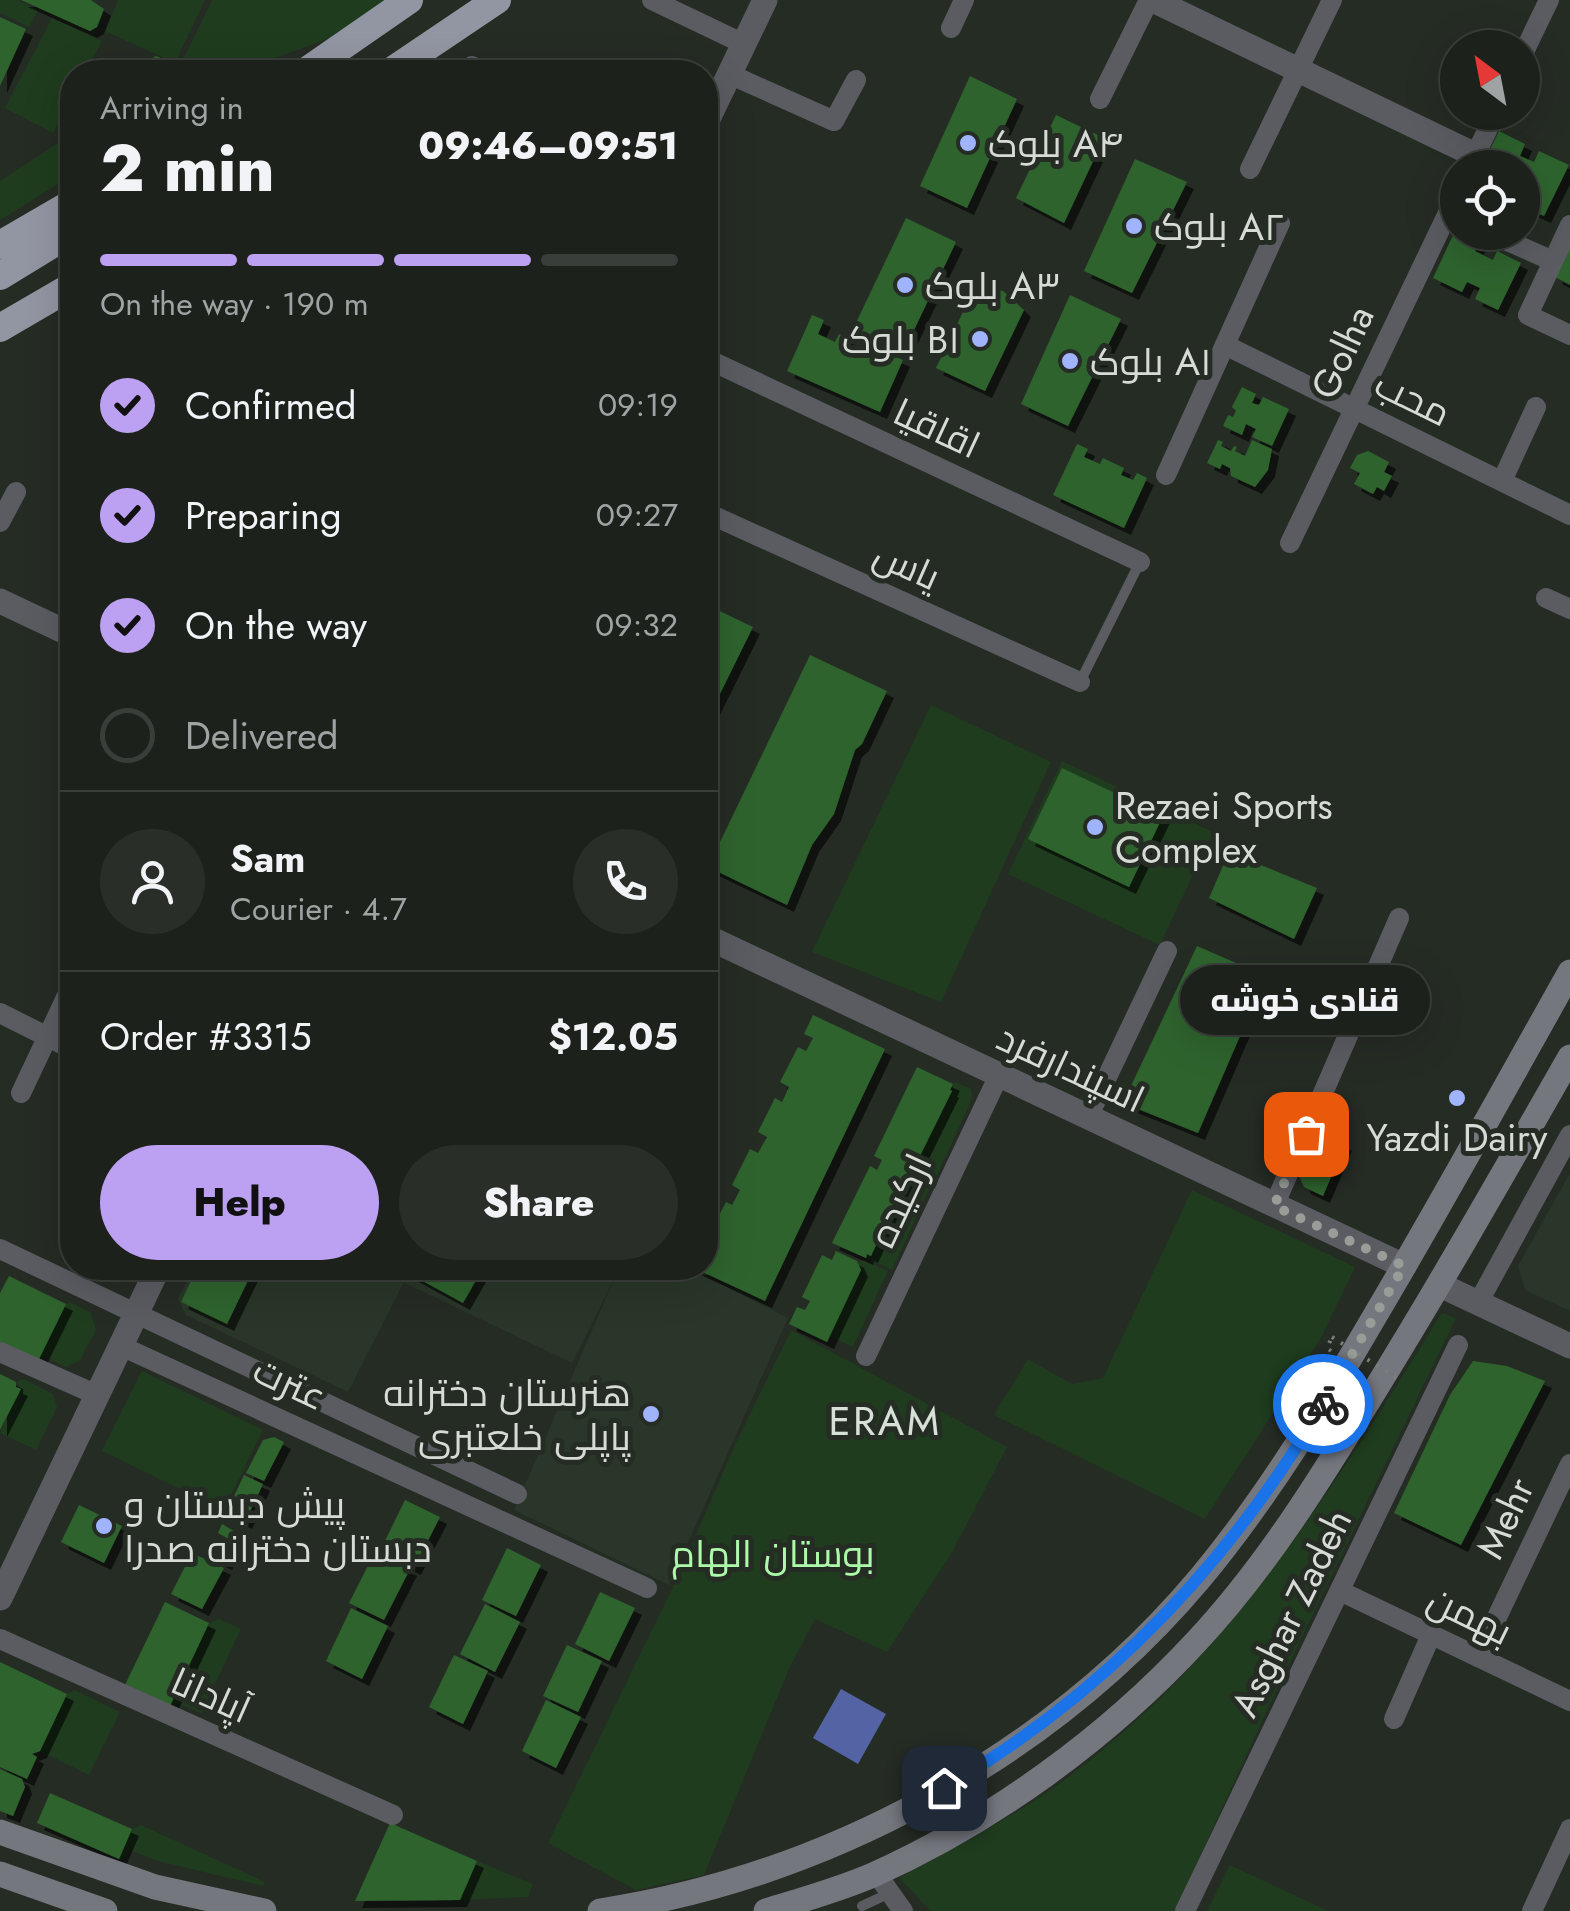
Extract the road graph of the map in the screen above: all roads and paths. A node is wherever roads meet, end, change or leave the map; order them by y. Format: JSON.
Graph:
{"nodes":[{"id":1,"x":409,"y":0,"type":"edge"},
{"id":2,"x":497,"y":0,"type":"edge"},
{"id":3,"x":652,"y":0,"type":"edge"},
{"id":4,"x":765,"y":0,"type":"edge"},
{"id":5,"x":964,"y":0,"type":"edge"},
{"id":6,"x":1151,"y":0,"type":"edge"},
{"id":7,"x":1332,"y":0,"type":"edge"},
{"id":8,"x":1549,"y":0,"type":"edge"},
{"id":9,"x":951,"y":28,"type":"dead end"},
{"id":10,"x":1535,"y":30,"type":"edge"},
{"id":11,"x":356,"y":36,"type":"junction"},
{"id":12,"x":744,"y":44,"type":"junction"},
{"id":13,"x":314,"y":60,"type":"edge"},
{"id":14,"x":322,"y":60,"type":"edge"},
{"id":15,"x":408,"y":60,"type":"edge"},
{"id":16,"x":1299,"y":70,"type":"junction"},
{"id":17,"x":730,"y":74,"type":"junction"},
{"id":18,"x":856,"y":80,"type":"dead end"},
{"id":19,"x":718,"y":98,"type":"edge"},
{"id":20,"x":1100,"y":99,"type":"dead end"},
{"id":21,"x":1449,"y":150,"type":"edge"},
{"id":22,"x":1250,"y":169,"type":"dead end"},
{"id":23,"x":60,"y":210,"type":"edge"},
{"id":24,"x":1280,"y":223,"type":"dead end"},
{"id":25,"x":1570,"y":225,"type":"edge"},
{"id":26,"x":60,"y":239,"type":"edge"},
{"id":27,"x":1440,"y":240,"type":"edge"},
{"id":28,"x":0,"y":245,"type":"edge"},
{"id":29,"x":1528,"y":250,"type":"edge"},
{"id":30,"x":1553,"y":261,"type":"junction"},
{"id":31,"x":0,"y":276,"type":"edge"},
{"id":32,"x":60,"y":293,"type":"edge"},
{"id":33,"x":0,"y":328,"type":"edge"},
{"id":34,"x":1570,"y":334,"type":"edge"},
{"id":35,"x":1225,"y":345,"type":"junction"},
{"id":36,"x":718,"y":364,"type":"edge"},
{"id":37,"x":1536,"y":407,"type":"dead end"},
{"id":38,"x":1354,"y":408,"type":"junction"},
{"id":39,"x":1166,"y":475,"type":"dead end"},
{"id":40,"x":1502,"y":481,"type":"junction"},
{"id":41,"x":16,"y":492,"type":"dead end"},
{"id":42,"x":1570,"y":515,"type":"edge"},
{"id":43,"x":718,"y":518,"type":"edge"},
{"id":44,"x":0,"y":522,"type":"edge"},
{"id":45,"x":1290,"y":543,"type":"dead end"},
{"id":46,"x":1140,"y":562,"type":"joint"},
{"id":47,"x":1546,"y":598,"type":"dead end"},
{"id":48,"x":0,"y":601,"type":"edge"},
{"id":49,"x":1570,"y":609,"type":"edge"},
{"id":50,"x":60,"y":630,"type":"edge"},
{"id":51,"x":1080,"y":682,"type":"joint"},
{"id":52,"x":1399,"y":918,"type":"dead end"},
{"id":53,"x":718,"y":942,"type":"edge"},
{"id":54,"x":1167,"y":950,"type":"dead end"},
{"id":55,"x":1570,"y":972,"type":"edge"},
{"id":56,"x":60,"y":1010,"type":"edge"},
{"id":57,"x":0,"y":1013,"type":"edge"},
{"id":58,"x":47,"y":1037,"type":"junction"},
{"id":59,"x":60,"y":1043,"type":"edge"},
{"id":60,"x":1570,"y":1058,"type":"edge"},
{"id":61,"x":998,"y":1075,"type":"junction"},
{"id":62,"x":21,"y":1094,"type":"dead end"},
{"id":63,"x":1088,"y":1117,"type":"junction"},
{"id":64,"x":1570,"y":1135,"type":"edge"},
{"id":65,"x":1274,"y":1206,"type":"junction"},
{"id":66,"x":0,"y":1249,"type":"edge"},
{"id":67,"x":1404,"y":1266,"type":"junction"},
{"id":68,"x":60,"y":1277,"type":"edge"},
{"id":69,"x":67,"y":1280,"type":"edge"},
{"id":70,"x":152,"y":1280,"type":"edge"},
{"id":71,"x":1440,"y":1285,"type":"junction"},
{"id":72,"x":1478,"y":1303,"type":"junction"},
{"id":73,"x":137,"y":1312,"type":"junction"},
{"id":74,"x":1458,"y":1345,"type":"dead end"},
{"id":75,"x":121,"y":1346,"type":"junction"},
{"id":76,"x":1570,"y":1346,"type":"edge"},
{"id":77,"x":1328,"y":1348,"type":"dead end"},
{"id":78,"x":0,"y":1352,"type":"edge"},
{"id":79,"x":866,"y":1356,"type":"dead end"},
{"id":80,"x":1398,"y":1378,"type":"dead end"},
{"id":81,"x":97,"y":1394,"type":"junction"},
{"id":82,"x":1570,"y":1464,"type":"edge"},
{"id":83,"x":517,"y":1494,"type":"dead end"},
{"id":84,"x":646,"y":1588,"type":"dead end"},
{"id":85,"x":1340,"y":1591,"type":"junction"},
{"id":86,"x":0,"y":1598,"type":"edge"},
{"id":87,"x":1431,"y":1635,"type":"junction"},
{"id":88,"x":0,"y":1640,"type":"edge"},
{"id":89,"x":1478,"y":1657,"type":"junction"},
{"id":90,"x":1570,"y":1701,"type":"edge"},
{"id":91,"x":1394,"y":1718,"type":"dead end"},
{"id":92,"x":393,"y":1815,"type":"dead end"},
{"id":93,"x":1570,"y":1830,"type":"edge"},
{"id":94,"x":0,"y":1832,"type":"edge"},
{"id":95,"x":0,"y":1874,"type":"edge"},
{"id":96,"x":882,"y":1884,"type":"junction"},
{"id":97,"x":863,"y":1908,"type":"edge"},
{"id":98,"x":106,"y":1911,"type":"edge"},
{"id":99,"x":264,"y":1911,"type":"edge"},
{"id":100,"x":600,"y":1911,"type":"edge"},
{"id":101,"x":766,"y":1911,"type":"edge"},
{"id":102,"x":848,"y":1911,"type":"edge"},
{"id":103,"x":903,"y":1911,"type":"edge"},
{"id":104,"x":1185,"y":1911,"type":"edge"},
{"id":105,"x":1532,"y":1911,"type":"edge"}],
"edges":[{"from":1,"to":11,"type":"highway"},
{"from":2,"to":15,"type":"highway"},
{"from":3,"to":12,"type":"street"},
{"from":4,"to":12,"type":"street"},
{"from":5,"to":9,"type":"street"},
{"from":6,"to":16,"type":"street"},
{"from":6,"to":20,"type":"street"},
{"from":7,"to":16,"type":"street"},
{"from":8,"to":10,"type":"street"},
{"from":11,"to":13,"type":"highway"},
{"from":11,"to":14,"type":"highway"},
{"from":12,"to":17,"type":"street"},
{"from":16,"to":21,"type":"street"},
{"from":16,"to":22,"type":"street"},
{"from":17,"to":18,"type":"street"},
{"from":17,"to":19,"type":"street"},
{"from":23,"to":28,"type":"highway"},
{"from":24,"to":35,"type":"street"},
{"from":25,"to":30,"type":"street"},
{"from":26,"to":31,"type":"highway"},
{"from":27,"to":38,"type":"street","name":"Golha"},
{"from":29,"to":30,"type":"street"},
{"from":30,"to":34,"type":"street"},
{"from":32,"to":33,"type":"highway"},
{"from":35,"to":38,"type":"street","name":"محب"},
{"from":35,"to":39,"type":"street"},
{"from":36,"to":46,"type":"street","name":"اقاقیا"},
{"from":37,"to":40,"type":"street"},
{"from":38,"to":40,"type":"street","name":"محب"},
{"from":38,"to":45,"type":"street","name":"Golha"},
{"from":40,"to":42,"type":"street","name":"محب"},
{"from":41,"to":44,"type":"street"},
{"from":43,"to":51,"type":"street","name":"یاس"},
{"from":46,"to":51,"type":"lane"},
{"from":47,"to":49,"type":"street"},
{"from":48,"to":50,"type":"street"},
{"from":52,"to":65,"type":"street"},
{"from":53,"to":61,"type":"street","name":"اسپندارفرد"},
{"from":54,"to":63,"type":"street"},
{"from":55,"to":67,"type":"main road"},
{"from":56,"to":58,"type":"street"},
{"from":57,"to":58,"type":"street"},
{"from":58,"to":59,"type":"street"},
{"from":58,"to":62,"type":"street"},
{"from":60,"to":71,"type":"main road"},
{"from":61,"to":63,"type":"street","name":"اسپندارفرد"},
{"from":61,"to":79,"type":"street","name":"ارکیده"},
{"from":63,"to":65,"type":"street","name":"اسپندارفرد"},
{"from":64,"to":72,"type":"street"},
{"from":65,"to":67,"type":"street","name":"اسپندارفرد"},
{"from":66,"to":68,"type":"street"},
{"from":67,"to":100,"type":"main road"},
{"from":69,"to":73,"type":"street"},
{"from":70,"to":73,"type":"street"},
{"from":71,"to":72,"type":"street"},
{"from":71,"to":96,"type":"main road"},
{"from":72,"to":76,"type":"street"},
{"from":73,"to":75,"type":"street"},
{"from":73,"to":83,"type":"street"},
{"from":74,"to":85,"type":"street","name":"Asghar Zadeh"},
{"from":75,"to":81,"type":"street"},
{"from":75,"to":84,"type":"street","name":"عترت"},
{"from":77,"to":80,"type":"path","bridge":true},
{"from":78,"to":81,"type":"street"},
{"from":81,"to":86,"type":"street"},
{"from":82,"to":89,"type":"street","name":"Mehr"},
{"from":85,"to":87,"type":"street","name":"بهمن"},
{"from":85,"to":104,"type":"street","name":"Asghar Zadeh"},
{"from":87,"to":89,"type":"street","name":"بهمن"},
{"from":87,"to":91,"type":"street"},
{"from":88,"to":92,"type":"street","name":"آپادانا"},
{"from":89,"to":90,"type":"street","name":"بهمن"},
{"from":93,"to":105,"type":"street"},
{"from":94,"to":99,"type":"main road"},
{"from":95,"to":98,"type":"main road"},
{"from":96,"to":97,"type":"lane"},
{"from":96,"to":101,"type":"main road"},
{"from":96,"to":103,"type":"street"},
{"from":97,"to":102,"type":"lane"}]}
